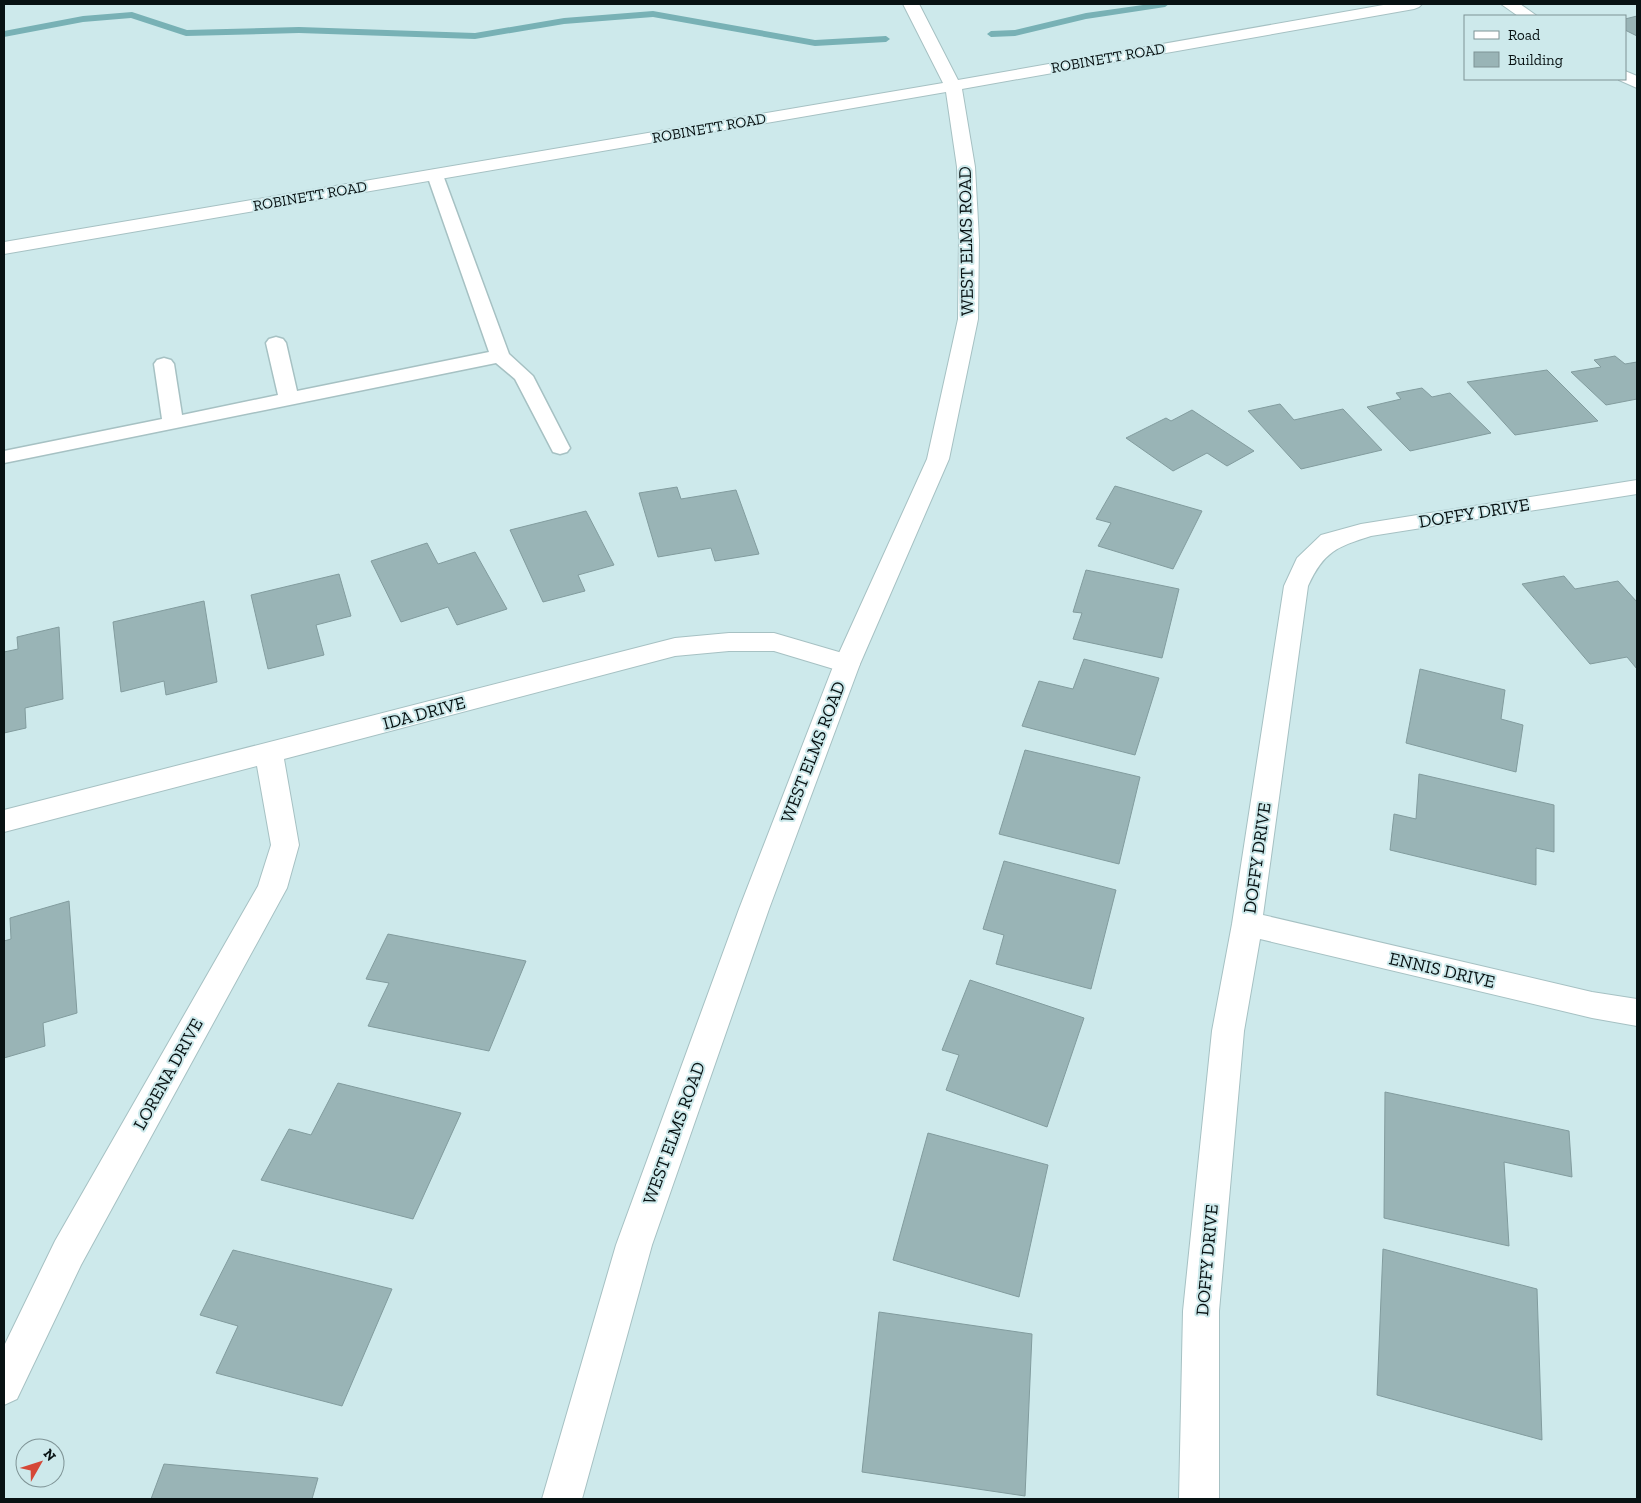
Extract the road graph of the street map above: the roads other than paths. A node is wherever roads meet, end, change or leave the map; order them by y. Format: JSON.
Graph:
{"nodes":[{"id":1,"x":911,"y":4,"type":"edge"},
{"id":2,"x":1414,"y":4,"type":"edge"},
{"id":3,"x":1509,"y":4,"type":"edge"},
{"id":4,"x":1527,"y":15,"type":"edge"},
{"id":5,"x":1626,"y":77,"type":"edge"},
{"id":6,"x":1637,"y":84,"type":"edge"},
{"id":7,"x":953,"y":86,"type":"junction"},
{"id":8,"x":435,"y":174,"type":"junction"},
{"id":9,"x":4,"y":248,"type":"edge"},
{"id":10,"x":276,"y":343,"type":"dead end"},
{"id":11,"x":500,"y":356,"type":"junction"},
{"id":12,"x":164,"y":364,"type":"dead end"},
{"id":13,"x":289,"y":399,"type":"junction"},
{"id":14,"x":173,"y":423,"type":"junction"},
{"id":15,"x":560,"y":448,"type":"dead end"},
{"id":16,"x":4,"y":457,"type":"edge"},
{"id":17,"x":1637,"y":487,"type":"edge"},
{"id":18,"x":847,"y":664,"type":"junction"},
{"id":19,"x":269,"y":753,"type":"junction"},
{"id":20,"x":4,"y":821,"type":"edge"},
{"id":21,"x":1247,"y":924,"type":"junction"},
{"id":22,"x":1637,"y":1013,"type":"edge"},
{"id":23,"x":4,"y":1386,"type":"edge"},
{"id":24,"x":562,"y":1499,"type":"edge"},
{"id":25,"x":1199,"y":1499,"type":"edge"}],
"edges":[{"from":1,"to":7,"type":"street","name":"WEST ELMS ROAD"},
{"from":2,"to":7,"type":"street","name":"ROBINETT ROAD"},
{"from":3,"to":4,"type":"street"},
{"from":5,"to":6,"type":"street"},
{"from":7,"to":8,"type":"street","name":"ROBINETT ROAD"},
{"from":7,"to":18,"type":"street","name":"WEST ELMS ROAD"},
{"from":8,"to":9,"type":"street","name":"ROBINETT ROAD"},
{"from":8,"to":11,"type":"lane"},
{"from":10,"to":13,"type":"lane"},
{"from":11,"to":13,"type":"lane"},
{"from":11,"to":15,"type":"lane"},
{"from":12,"to":14,"type":"lane"},
{"from":13,"to":14,"type":"lane"},
{"from":14,"to":16,"type":"lane"},
{"from":17,"to":21,"type":"street","name":"DOFFY DRIVE"},
{"from":18,"to":19,"type":"street","name":"IDA DRIVE"},
{"from":18,"to":24,"type":"street","name":"WEST ELMS ROAD"},
{"from":19,"to":20,"type":"street","name":"IDA DRIVE"},
{"from":19,"to":23,"type":"street","name":"LORENA DRIVE"},
{"from":21,"to":22,"type":"street","name":"ENNIS DRIVE"},
{"from":21,"to":25,"type":"street","name":"DOFFY DRIVE"}]}
